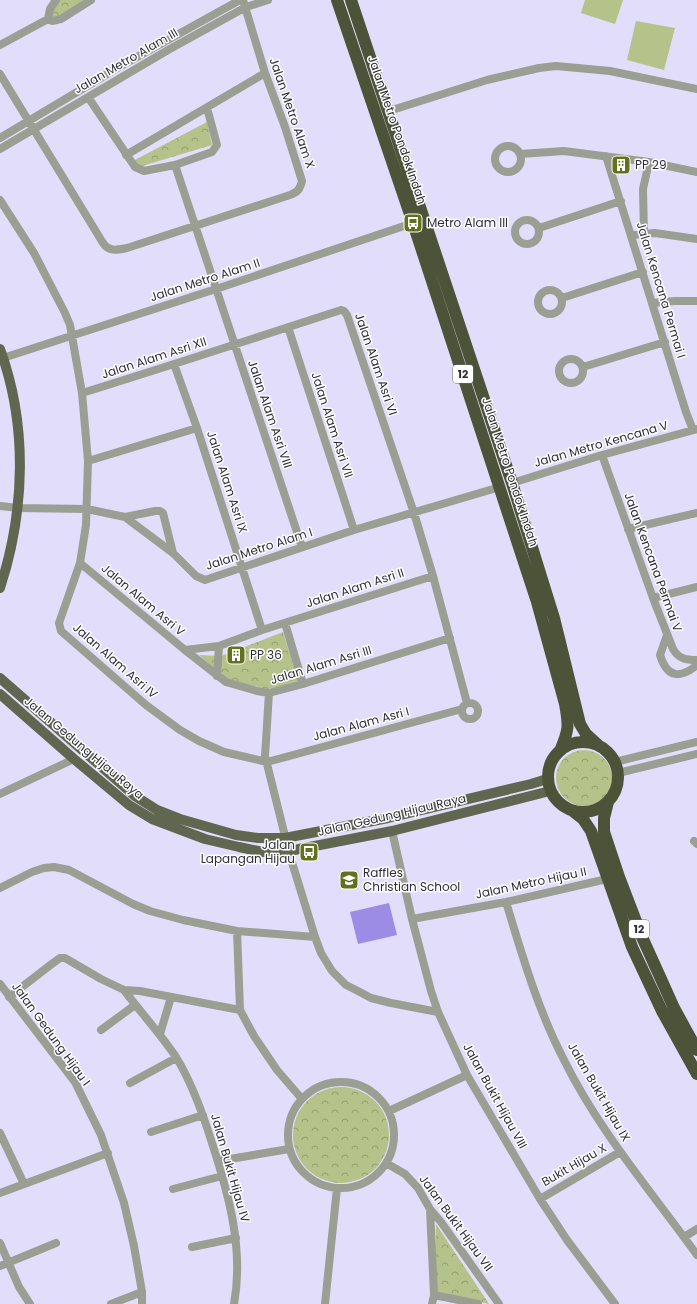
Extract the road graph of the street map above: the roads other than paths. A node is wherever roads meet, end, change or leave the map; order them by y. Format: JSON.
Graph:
{"nodes":[{"id":1,"x":56,"y":0,"type":"edge"},
{"id":2,"x":91,"y":0,"type":"edge"},
{"id":3,"x":268,"y":0,"type":"edge"},
{"id":4,"x":337,"y":0,"type":"edge"},
{"id":5,"x":351,"y":0,"type":"edge"},
{"id":6,"x":243,"y":2,"type":"edge"},
{"id":7,"x":48,"y":19,"type":"junction"},
{"id":8,"x":0,"y":45,"type":"edge"},
{"id":9,"x":265,"y":73,"type":"junction"},
{"id":10,"x":0,"y":74,"type":"edge"},
{"id":11,"x":697,"y":90,"type":"edge"},
{"id":12,"x":88,"y":96,"type":"junction"},
{"id":13,"x":207,"y":108,"type":"junction"},
{"id":14,"x":388,"y":111,"type":"junction"},
{"id":15,"x":28,"y":121,"type":"junction"},
{"id":16,"x":33,"y":129,"type":"junction"},
{"id":17,"x":0,"y":138,"type":"edge"},
{"id":18,"x":0,"y":149,"type":"edge"},
{"id":19,"x":520,"y":154,"type":"dead end"},
{"id":20,"x":126,"y":155,"type":"junction"},
{"id":21,"x":606,"y":156,"type":"junction"},
{"id":22,"x":649,"y":162,"type":"junction"},
{"id":23,"x":175,"y":166,"type":"junction"},
{"id":24,"x":697,"y":172,"type":"edge"},
{"id":25,"x":0,"y":200,"type":"edge"},
{"id":26,"x":621,"y":201,"type":"junction"},
{"id":27,"x":413,"y":223,"type":"junction"},
{"id":28,"x":195,"y":226,"type":"junction"},
{"id":29,"x":539,"y":228,"type":"dead end"},
{"id":30,"x":644,"y":234,"type":"junction"},
{"id":31,"x":632,"y":235,"type":"junction"},
{"id":32,"x":697,"y":238,"type":"edge"},
{"id":33,"x":643,"y":272,"type":"junction"},
{"id":34,"x":216,"y":289,"type":"junction"},
{"id":35,"x":562,"y":298,"type":"dead end"},
{"id":36,"x":697,"y":301,"type":"edge"},
{"id":37,"x":653,"y":303,"type":"junction"},
{"id":38,"x":288,"y":327,"type":"junction"},
{"id":39,"x":72,"y":335,"type":"junction"},
{"id":40,"x":665,"y":342,"type":"junction"},
{"id":41,"x":234,"y":345,"type":"junction"},
{"id":42,"x":2,"y":354,"type":"edge"},
{"id":43,"x":174,"y":364,"type":"junction"},
{"id":44,"x":583,"y":367,"type":"dead end"},
{"id":45,"x":82,"y":393,"type":"junction"},
{"id":46,"x":197,"y":428,"type":"junction"},
{"id":47,"x":695,"y":430,"type":"edge"},
{"id":48,"x":602,"y":455,"type":"junction"},
{"id":49,"x":88,"y":461,"type":"junction"},
{"id":50,"x":512,"y":483,"type":"junction"},
{"id":51,"x":500,"y":487,"type":"junction"},
{"id":52,"x":0,"y":506,"type":"edge"},
{"id":53,"x":18,"y":508,"type":"junction"},
{"id":54,"x":87,"y":509,"type":"junction"},
{"id":55,"x":414,"y":512,"type":"junction"},
{"id":56,"x":697,"y":513,"type":"edge"},
{"id":57,"x":125,"y":517,"type":"junction"},
{"id":58,"x":628,"y":529,"type":"junction"},
{"id":59,"x":354,"y":530,"type":"junction"},
{"id":60,"x":302,"y":547,"type":"junction"},
{"id":61,"x":173,"y":553,"type":"junction"},
{"id":62,"x":80,"y":563,"type":"junction"},
{"id":63,"x":243,"y":568,"type":"junction"},
{"id":64,"x":433,"y":576,"type":"junction"},
{"id":65,"x":697,"y":587,"type":"edge"},
{"id":66,"x":0,"y":588,"type":"edge"},
{"id":67,"x":653,"y":598,"type":"junction"},
{"id":68,"x":285,"y":623,"type":"junction"},
{"id":69,"x":262,"y":630,"type":"junction"},
{"id":70,"x":667,"y":635,"type":"junction"},
{"id":71,"x":450,"y":638,"type":"junction"},
{"id":72,"x":219,"y":646,"type":"junction"},
{"id":73,"x":185,"y":650,"type":"junction"},
{"id":74,"x":697,"y":660,"type":"edge"},
{"id":75,"x":697,"y":665,"type":"edge"},
{"id":76,"x":217,"y":676,"type":"junction"},
{"id":77,"x":0,"y":678,"type":"edge"},
{"id":78,"x":303,"y":684,"type":"junction"},
{"id":79,"x":269,"y":693,"type":"junction"},
{"id":80,"x":0,"y":694,"type":"edge"},
{"id":81,"x":697,"y":742,"type":"edge"},
{"id":82,"x":598,"y":745,"type":"junction"},
{"id":83,"x":560,"y":750,"type":"junction"},
{"id":84,"x":697,"y":754,"type":"edge"},
{"id":85,"x":635,"y":757,"type":"junction"},
{"id":86,"x":74,"y":759,"type":"junction"},
{"id":87,"x":267,"y":762,"type":"junction"},
{"id":88,"x":617,"y":768,"type":"junction"},
{"id":89,"x":636,"y":768,"type":"junction"},
{"id":90,"x":547,"y":778,"type":"junction"},
{"id":91,"x":531,"y":784,"type":"junction"},
{"id":92,"x":550,"y":792,"type":"junction"},
{"id":93,"x":0,"y":794,"type":"edge"},
{"id":94,"x":534,"y":795,"type":"junction"},
{"id":95,"x":608,"y":802,"type":"junction"},
{"id":96,"x":573,"y":811,"type":"junction"},
{"id":97,"x":392,"y":831,"type":"junction"},
{"id":98,"x":285,"y":838,"type":"junction"},
{"id":99,"x":289,"y":851,"type":"junction"},
{"id":100,"x":607,"y":878,"type":"junction"},
{"id":101,"x":0,"y":888,"type":"edge"},
{"id":102,"x":506,"y":902,"type":"junction"},
{"id":103,"x":412,"y":919,"type":"junction"},
{"id":104,"x":237,"y":931,"type":"junction"},
{"id":105,"x":315,"y":937,"type":"junction"},
{"id":106,"x":0,"y":984,"type":"edge"},
{"id":107,"x":124,"y":990,"type":"junction"},
{"id":108,"x":9,"y":996,"type":"junction"},
{"id":109,"x":171,"y":997,"type":"junction"},
{"id":110,"x":135,"y":1006,"type":"junction"},
{"id":111,"x":240,"y":1010,"type":"junction"},
{"id":112,"x":438,"y":1012,"type":"junction"},
{"id":113,"x":101,"y":1030,"type":"dead end"},
{"id":114,"x":160,"y":1034,"type":"junction"},
{"id":115,"x":697,"y":1050,"type":"edge"},
{"id":116,"x":176,"y":1058,"type":"junction"},
{"id":117,"x":697,"y":1074,"type":"edge"},
{"id":118,"x":467,"y":1076,"type":"junction"},
{"id":119,"x":130,"y":1083,"type":"dead end"},
{"id":120,"x":302,"y":1099,"type":"junction"},
{"id":121,"x":389,"y":1111,"type":"junction"},
{"id":122,"x":203,"y":1115,"type":"junction"},
{"id":123,"x":151,"y":1132,"type":"dead end"},
{"id":124,"x":0,"y":1133,"type":"edge"},
{"id":125,"x":289,"y":1149,"type":"junction"},
{"id":126,"x":620,"y":1152,"type":"junction"},
{"id":127,"x":108,"y":1153,"type":"junction"},
{"id":128,"x":218,"y":1161,"type":"junction"},
{"id":129,"x":386,"y":1164,"type":"junction"},
{"id":130,"x":222,"y":1176,"type":"junction"},
{"id":131,"x":24,"y":1184,"type":"junction"},
{"id":132,"x":337,"y":1188,"type":"junction"},
{"id":133,"x":173,"y":1189,"type":"dead end"},
{"id":134,"x":0,"y":1193,"type":"edge"},
{"id":135,"x":540,"y":1198,"type":"junction"},
{"id":136,"x":430,"y":1209,"type":"junction"},
{"id":137,"x":697,"y":1229,"type":"edge"},
{"id":138,"x":684,"y":1237,"type":"junction"},
{"id":139,"x":236,"y":1238,"type":"junction"},
{"id":140,"x":0,"y":1243,"type":"edge"},
{"id":141,"x":56,"y":1243,"type":"dead end"},
{"id":142,"x":192,"y":1247,"type":"dead end"},
{"id":143,"x":697,"y":1255,"type":"edge"},
{"id":144,"x":4,"y":1264,"type":"edge"},
{"id":145,"x":142,"y":1292,"type":"junction"},
{"id":146,"x":434,"y":1295,"type":"junction"},
{"id":147,"x":30,"y":1304,"type":"edge"},
{"id":148,"x":111,"y":1304,"type":"edge"},
{"id":149,"x":142,"y":1304,"type":"edge"},
{"id":150,"x":234,"y":1304,"type":"edge"},
{"id":151,"x":325,"y":1304,"type":"edge"},
{"id":152,"x":432,"y":1304,"type":"edge"},
{"id":153,"x":478,"y":1304,"type":"edge"},
{"id":154,"x":499,"y":1304,"type":"edge"},
{"id":155,"x":615,"y":1304,"type":"edge"}],
"edges":[{"from":1,"to":7,"type":"street"},
{"from":2,"to":7,"type":"street"},
{"from":3,"to":6,"type":"street","name":"Jalan Metro Alam III"},
{"from":4,"to":27,"type":"highway","name":"Jalan Metro Pondok Indah","number":"12"},
{"from":5,"to":14,"type":"highway","name":"Jalan Metro Pondok Indah","number":"12"},
{"from":6,"to":9,"type":"street","name":"Jalan Metro Alam X"},
{"from":6,"to":12,"type":"street","name":"Jalan Metro Alam III"},
{"from":6,"to":15,"type":"street","name":"Jalan Metro Alam III"},
{"from":7,"to":8,"type":"street"},
{"from":9,"to":13,"type":"street"},
{"from":9,"to":28,"type":"street","name":"Jalan Metro Alam X"},
{"from":10,"to":15,"type":"street"},
{"from":11,"to":14,"type":"street"},
{"from":12,"to":16,"type":"street","name":"Jalan Metro Alam III"},
{"from":12,"to":20,"type":"street"},
{"from":13,"to":20,"type":"street"},
{"from":13,"to":23,"type":"street"},
{"from":14,"to":50,"type":"highway","name":"Jalan Metro Pondok Indah","number":"12"},
{"from":15,"to":16,"type":"street"},
{"from":15,"to":17,"type":"street","name":"Jalan Metro Alam III"},
{"from":16,"to":18,"type":"street","name":"Jalan Metro Alam III"},
{"from":16,"to":28,"type":"street","name":"Jalan Metro Alam X"},
{"from":19,"to":21,"type":"street"},
{"from":20,"to":23,"type":"street"},
{"from":21,"to":22,"type":"street"},
{"from":21,"to":26,"type":"street","name":"Jalan Kencana Permai I"},
{"from":22,"to":24,"type":"street"},
{"from":22,"to":30,"type":"street"},
{"from":23,"to":28,"type":"street"},
{"from":25,"to":39,"type":"street","name":"Jalan Alam Asri IV"},
{"from":26,"to":29,"type":"street"},
{"from":26,"to":31,"type":"street","name":"Jalan Kencana Permai I"},
{"from":27,"to":34,"type":"street","name":"Jalan Metro Alam II"},
{"from":27,"to":51,"type":"highway","name":"Jalan Metro Pondok Indah","number":"12"},
{"from":28,"to":34,"type":"street"},
{"from":30,"to":31,"type":"street"},
{"from":30,"to":32,"type":"street"},
{"from":31,"to":33,"type":"street","name":"Jalan Kencana Permai I"},
{"from":33,"to":35,"type":"street"},
{"from":33,"to":37,"type":"street","name":"Jalan Kencana Permai I"},
{"from":34,"to":39,"type":"street","name":"Jalan Metro Alam II"},
{"from":34,"to":41,"type":"street","name":"Jalan Alam Asri VIII"},
{"from":36,"to":37,"type":"street"},
{"from":37,"to":40,"type":"street","name":"Jalan Kencana Permai I"},
{"from":38,"to":41,"type":"street","name":"Jalan Alam Asri VI"},
{"from":38,"to":55,"type":"street","name":"Jalan Alam Asri VI"},
{"from":38,"to":59,"type":"street","name":"Jalan Alam Asri VII"},
{"from":39,"to":42,"type":"street","name":"Jalan Metro Alam II"},
{"from":39,"to":45,"type":"street","name":"Jalan Alam Asri IV"},
{"from":40,"to":44,"type":"street"},
{"from":40,"to":47,"type":"street","name":"Jalan Kencana Permai I"},
{"from":41,"to":43,"type":"street","name":"Jalan Alam Asri XII"},
{"from":41,"to":60,"type":"street","name":"Jalan Alam Asri VIII"},
{"from":42,"to":53,"type":"main road"},
{"from":43,"to":45,"type":"street","name":"Jalan Alam Asri XII"},
{"from":43,"to":46,"type":"street","name":"Jalan Alam Asri IX"},
{"from":45,"to":49,"type":"street","name":"Jalan Alam Asri IV"},
{"from":46,"to":49,"type":"street"},
{"from":46,"to":63,"type":"street","name":"Jalan Alam Asri IX"},
{"from":47,"to":48,"type":"street","name":"Jalan Metro Kencana V"},
{"from":48,"to":50,"type":"street","name":"Jalan Metro Kencana V"},
{"from":48,"to":58,"type":"street","name":"Jalan Kencana Permai V"},
{"from":49,"to":54,"type":"street","name":"Jalan Alam Asri IV"},
{"from":50,"to":82,"type":"highway","name":"Jalan Metro Pondok Indah","number":"12"},
{"from":51,"to":55,"type":"street","name":"Jalan Metro Alam I"},
{"from":51,"to":83,"type":"highway","name":"Jalan Metro Pondok Indah","number":"12"},
{"from":52,"to":53,"type":"street","name":"Jalan Metro Alam I"},
{"from":53,"to":54,"type":"street","name":"Jalan Metro Alam I"},
{"from":53,"to":66,"type":"main road"},
{"from":54,"to":57,"type":"street","name":"Jalan Metro Alam I"},
{"from":54,"to":62,"type":"street","name":"Jalan Alam Asri IV"},
{"from":55,"to":59,"type":"street","name":"Jalan Metro Alam I"},
{"from":55,"to":64,"type":"street","name":"Jalan Alam Asri I"},
{"from":56,"to":58,"type":"street"},
{"from":57,"to":61,"type":"street","name":"Jalan Metro Alam I"},
{"from":57,"to":61,"type":"street"},
{"from":58,"to":67,"type":"street","name":"Jalan Kencana Permai V"},
{"from":59,"to":60,"type":"street","name":"Jalan Metro Alam I"},
{"from":60,"to":63,"type":"street","name":"Jalan Metro Alam I"},
{"from":61,"to":63,"type":"street","name":"Jalan Metro Alam I"},
{"from":62,"to":73,"type":"street","name":"Jalan Alam Asri V"},
{"from":62,"to":87,"type":"street","name":"Jalan Alam Asri IV"},
{"from":63,"to":69,"type":"street","name":"Jalan Alam Asri IX"},
{"from":64,"to":68,"type":"street","name":"Jalan Alam Asri II"},
{"from":64,"to":71,"type":"street","name":"Jalan Alam Asri I"},
{"from":65,"to":67,"type":"street"},
{"from":67,"to":70,"type":"street","name":"Jalan Kencana Permai V"},
{"from":68,"to":69,"type":"street","name":"Jalan Alam Asri II"},
{"from":68,"to":78,"type":"street"},
{"from":69,"to":72,"type":"street","name":"Jalan Alam Asri V"},
{"from":70,"to":74,"type":"street","name":"Jalan Kencana Permai V"},
{"from":70,"to":75,"type":"street"},
{"from":71,"to":78,"type":"street","name":"Jalan Alam Asri III"},
{"from":71,"to":87,"type":"street","name":"Jalan Alam Asri I"},
{"from":72,"to":73,"type":"street","name":"Jalan Alam Asri V"},
{"from":72,"to":76,"type":"street"},
{"from":73,"to":76,"type":"street","name":"Jalan Alam Asri III"},
{"from":76,"to":79,"type":"street","name":"Jalan Alam Asri III"},
{"from":77,"to":98,"type":"main road","name":"Jalan Gedung Hijau Raya"},
{"from":78,"to":79,"type":"street","name":"Jalan Alam Asri III"},
{"from":79,"to":87,"type":"street"},
{"from":80,"to":86,"type":"main road","name":"Jalan Gedung Hijau Raya"},
{"from":81,"to":85,"type":"street"},
{"from":82,"to":83,"type":"highway"},
{"from":82,"to":88,"type":"highway","number":"12"},
{"from":83,"to":90,"type":"highway","number":"12"},
{"from":84,"to":89,"type":"street"},
{"from":85,"to":88,"type":"street"},
{"from":85,"to":89,"type":"street"},
{"from":86,"to":93,"type":"street"},
{"from":86,"to":99,"type":"main road","name":"Jalan Gedung Hijau Raya"},
{"from":87,"to":98,"type":"street"},
{"from":88,"to":89,"type":"street"},
{"from":88,"to":95,"type":"highway","number":"12"},
{"from":90,"to":91,"type":"main road","name":"Jalan Gedung Hijau Raya"},
{"from":90,"to":92,"type":"highway","number":"12"},
{"from":91,"to":94,"type":"main road"},
{"from":91,"to":98,"type":"main road","name":"Jalan Gedung Hijau Raya"},
{"from":92,"to":94,"type":"main road","name":"Jalan Gedung Hijau Raya"},
{"from":92,"to":96,"type":"highway","number":"12"},
{"from":94,"to":97,"type":"main road","name":"Jalan Gedung Hijau Raya"},
{"from":95,"to":96,"type":"highway"},
{"from":95,"to":115,"type":"highway","number":"12"},
{"from":96,"to":100,"type":"highway","number":"12"},
{"from":97,"to":99,"type":"main road","name":"Jalan Gedung Hijau Raya"},
{"from":97,"to":103,"type":"street","name":"Jalan Bukit Hijau VIII"},
{"from":98,"to":99,"type":"street"},
{"from":99,"to":105,"type":"street"},
{"from":100,"to":102,"type":"street","name":"Jalan Metro Hijau II"},
{"from":100,"to":117,"type":"highway","number":"12"},
{"from":101,"to":104,"type":"street"},
{"from":102,"to":103,"type":"street","name":"Jalan Metro Hijau II"},
{"from":102,"to":126,"type":"street","name":"Jalan Bukit Hijau IX"},
{"from":103,"to":112,"type":"street","name":"Jalan Bukit Hijau VIII"},
{"from":104,"to":105,"type":"street"},
{"from":104,"to":111,"type":"street"},
{"from":105,"to":112,"type":"street"},
{"from":106,"to":108,"type":"street","name":"Jalan Gedung Hijau I"},
{"from":107,"to":108,"type":"street"},
{"from":107,"to":109,"type":"street"},
{"from":107,"to":110,"type":"street","name":"Jalan Bukit Hijau IV"},
{"from":108,"to":127,"type":"street","name":"Jalan Gedung Hijau I"},
{"from":109,"to":111,"type":"street"},
{"from":109,"to":114,"type":"street"},
{"from":110,"to":113,"type":"street"},
{"from":110,"to":114,"type":"street","name":"Jalan Bukit Hijau IV"},
{"from":111,"to":120,"type":"street"},
{"from":112,"to":118,"type":"street","name":"Jalan Bukit Hijau VIII"},
{"from":114,"to":116,"type":"street","name":"Jalan Bukit Hijau IV"},
{"from":116,"to":119,"type":"street"},
{"from":116,"to":122,"type":"street","name":"Jalan Bukit Hijau IV"},
{"from":118,"to":121,"type":"street"},
{"from":118,"to":135,"type":"street","name":"Jalan Bukit Hijau VIII"},
{"from":120,"to":121,"type":"street"},
{"from":120,"to":125,"type":"street"},
{"from":121,"to":129,"type":"street"},
{"from":122,"to":123,"type":"street"},
{"from":122,"to":128,"type":"street","name":"Jalan Bukit Hijau IV"},
{"from":124,"to":131,"type":"street"},
{"from":125,"to":128,"type":"street"},
{"from":125,"to":132,"type":"street"},
{"from":126,"to":135,"type":"street","name":"Bukit Hijau X"},
{"from":126,"to":138,"type":"street","name":"Jalan Bukit Hijau IX"},
{"from":127,"to":131,"type":"street"},
{"from":127,"to":145,"type":"street","name":"Jalan Gedung Hijau I"},
{"from":128,"to":130,"type":"street","name":"Jalan Bukit Hijau IV"},
{"from":129,"to":132,"type":"street"},
{"from":129,"to":136,"type":"street","name":"Jalan Bukit Hijau VII"},
{"from":130,"to":133,"type":"street"},
{"from":130,"to":139,"type":"street","name":"Jalan Bukit Hijau IV"},
{"from":131,"to":134,"type":"street"},
{"from":132,"to":151,"type":"street"},
{"from":135,"to":155,"type":"street","name":"Jalan Bukit Hijau VIII"},
{"from":136,"to":146,"type":"street"},
{"from":136,"to":154,"type":"street","name":"Jalan Bukit Hijau VII"},
{"from":137,"to":138,"type":"street"},
{"from":138,"to":143,"type":"street","name":"Jalan Bukit Hijau IX"},
{"from":139,"to":142,"type":"street"},
{"from":139,"to":150,"type":"street","name":"Jalan Bukit Hijau IV"},
{"from":140,"to":144,"type":"street"},
{"from":141,"to":144,"type":"street"},
{"from":144,"to":147,"type":"street"},
{"from":145,"to":148,"type":"street"},
{"from":145,"to":149,"type":"street","name":"Jalan Gedung Hijau I"},
{"from":146,"to":152,"type":"street"},
{"from":146,"to":153,"type":"street"}]}
